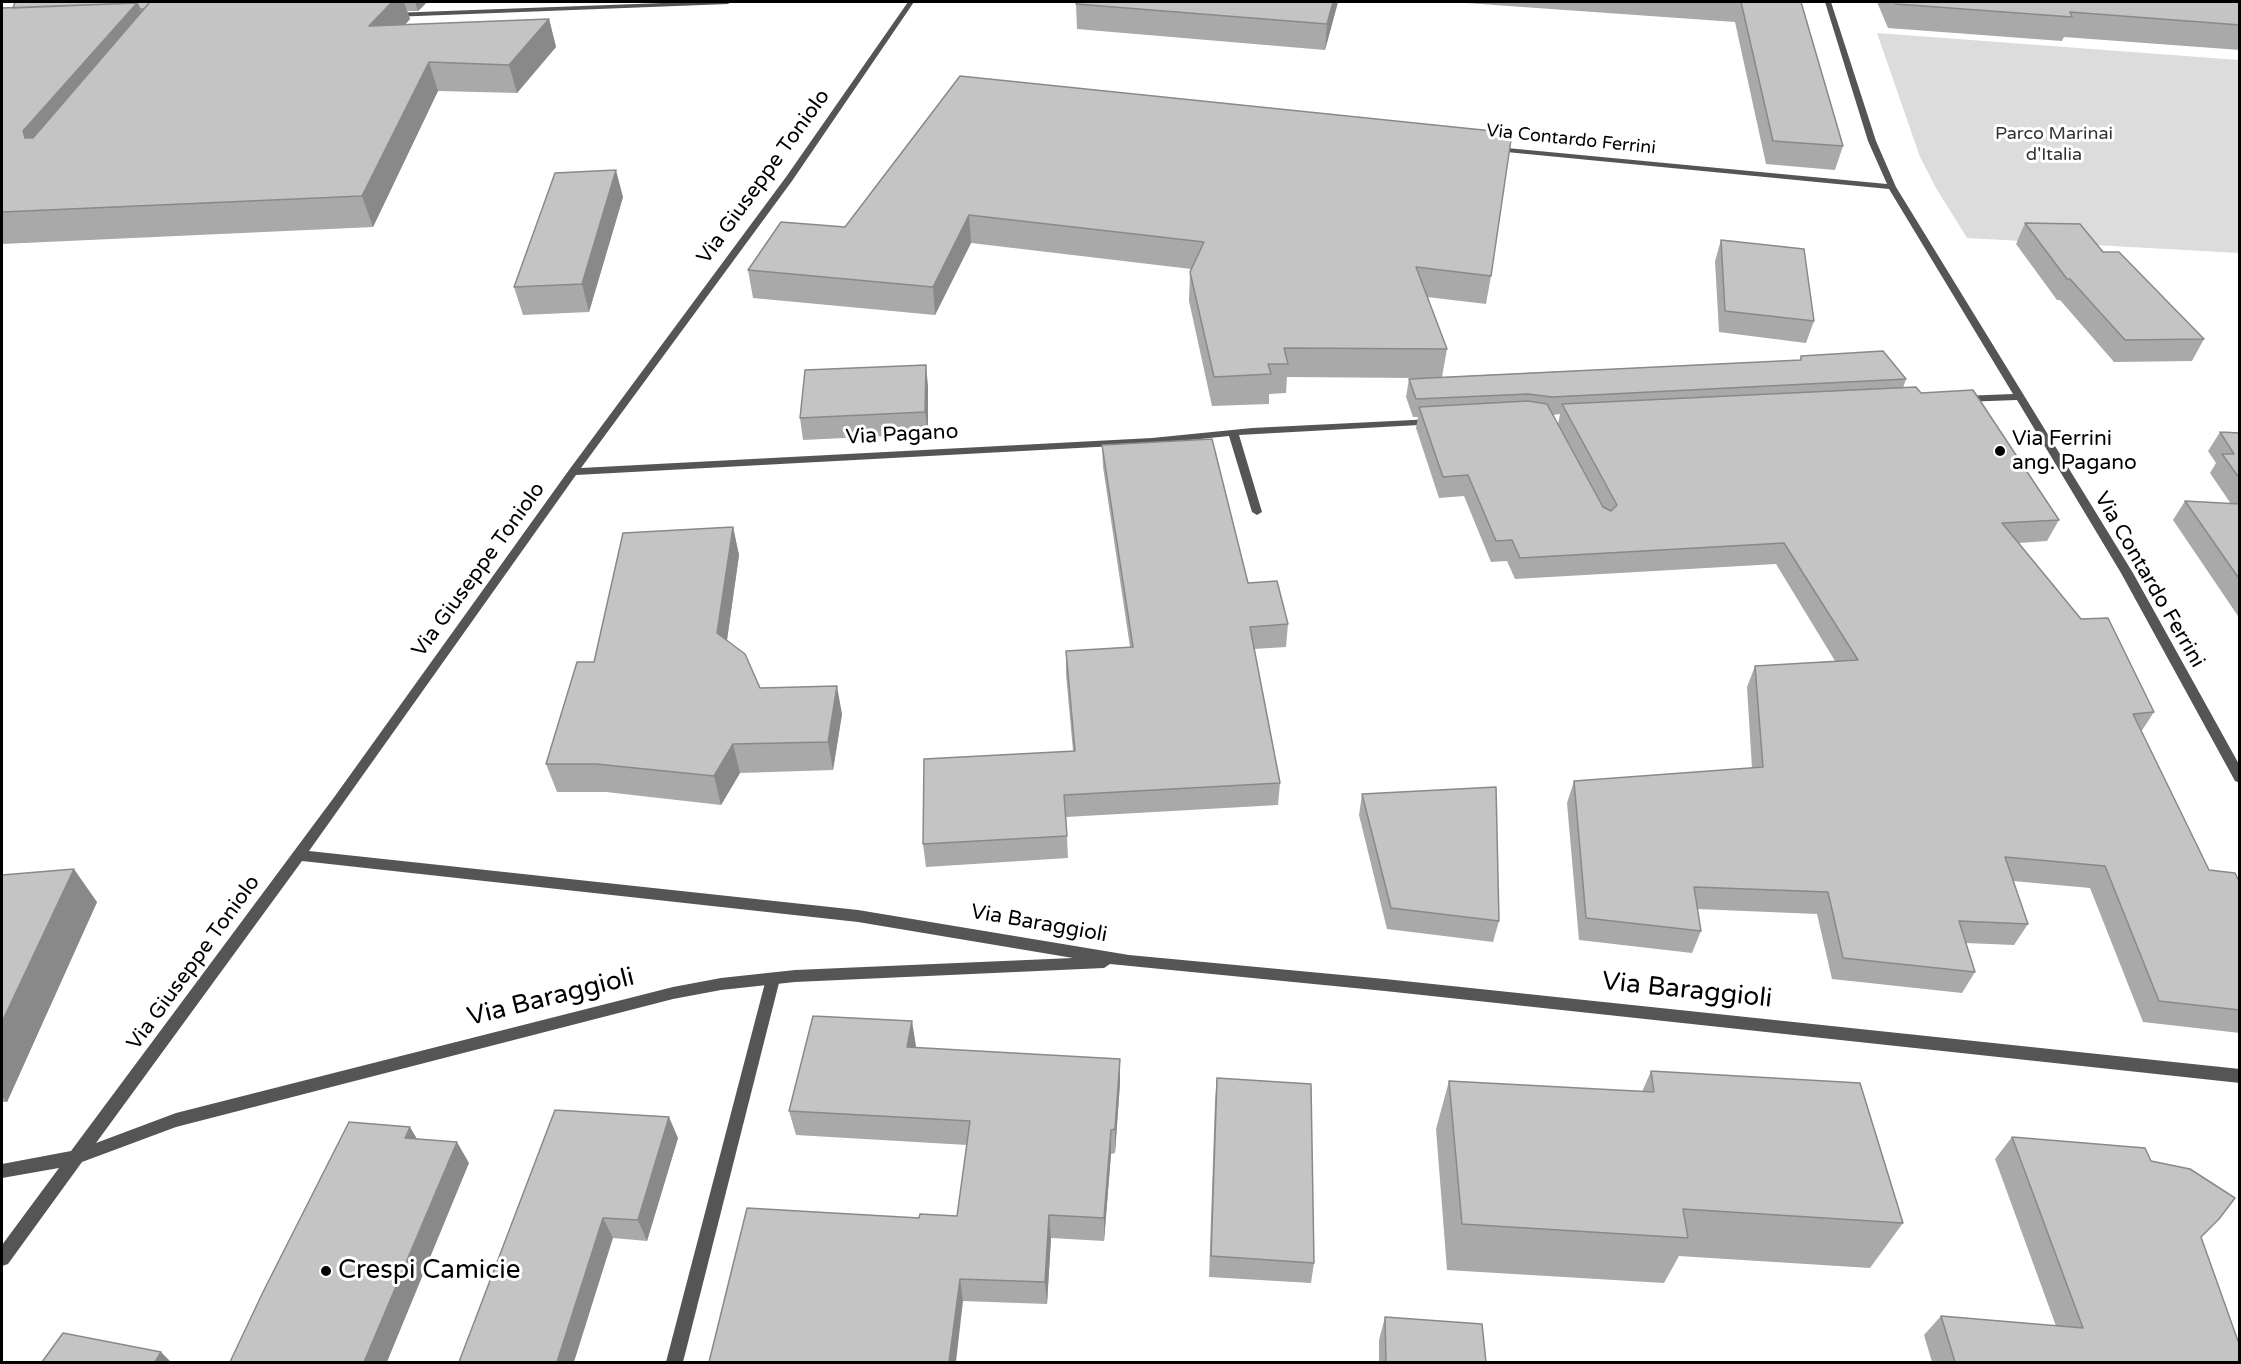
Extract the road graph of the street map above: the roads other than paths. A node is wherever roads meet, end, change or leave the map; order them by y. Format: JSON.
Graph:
{"nodes":[{"id":1,"x":728,"y":2,"type":"edge"},
{"id":2,"x":911,"y":2,"type":"edge"},
{"id":3,"x":1827,"y":2,"type":"edge"},
{"id":4,"x":378,"y":16,"type":"edge"},
{"id":5,"x":1481,"y":147,"type":"edge"},
{"id":6,"x":1892,"y":187,"type":"junction"},
{"id":7,"x":2018,"y":397,"type":"junction"},
{"id":8,"x":1945,"y":400,"type":"edge"},
{"id":9,"x":1442,"y":422,"type":"edge"},
{"id":10,"x":1233,"y":433,"type":"junction"},
{"id":11,"x":573,"y":472,"type":"junction"},
{"id":12,"x":1257,"y":512,"type":"dead end"},
{"id":13,"x":2240,"y":778,"type":"edge"},
{"id":14,"x":298,"y":855,"type":"junction"},
{"id":15,"x":1129,"y":961,"type":"junction"},
{"id":16,"x":773,"y":979,"type":"junction"},
{"id":17,"x":2240,"y":1076,"type":"edge"},
{"id":18,"x":74,"y":1158,"type":"junction"},
{"id":19,"x":2,"y":1171,"type":"edge"},
{"id":20,"x":2,"y":1258,"type":"edge"},
{"id":21,"x":674,"y":1362,"type":"edge"}],
"edges":[{"from":1,"to":4,"type":"street"},
{"from":2,"to":11,"type":"street","name":"Via Giuseppe Toniolo"},
{"from":3,"to":6,"type":"street","name":"Via Contardo Ferrini"},
{"from":5,"to":6,"type":"street","name":"Via Contardo Ferrini"},
{"from":6,"to":7,"type":"street","name":"Via Contardo Ferrini"},
{"from":7,"to":8,"type":"street"},
{"from":7,"to":13,"type":"street","name":"Via Contardo Ferrini"},
{"from":9,"to":10,"type":"street","name":"Via Pagano"},
{"from":10,"to":11,"type":"street","name":"Via Pagano"},
{"from":10,"to":12,"type":"street"},
{"from":11,"to":14,"type":"street","name":"Via Giuseppe Toniolo"},
{"from":14,"to":15,"type":"street","name":"Via Baraggioli"},
{"from":14,"to":18,"type":"street","name":"Via Giuseppe Toniolo"},
{"from":15,"to":16,"type":"street","name":"Via Baraggioli"},
{"from":15,"to":17,"type":"street","name":"Via Baraggioli"},
{"from":16,"to":18,"type":"street","name":"Via Baraggioli"},
{"from":16,"to":21,"type":"street"},
{"from":18,"to":19,"type":"street","name":"Via Baraggioli"},
{"from":18,"to":20,"type":"street","name":"Via Giuseppe Toniolo"}]}
